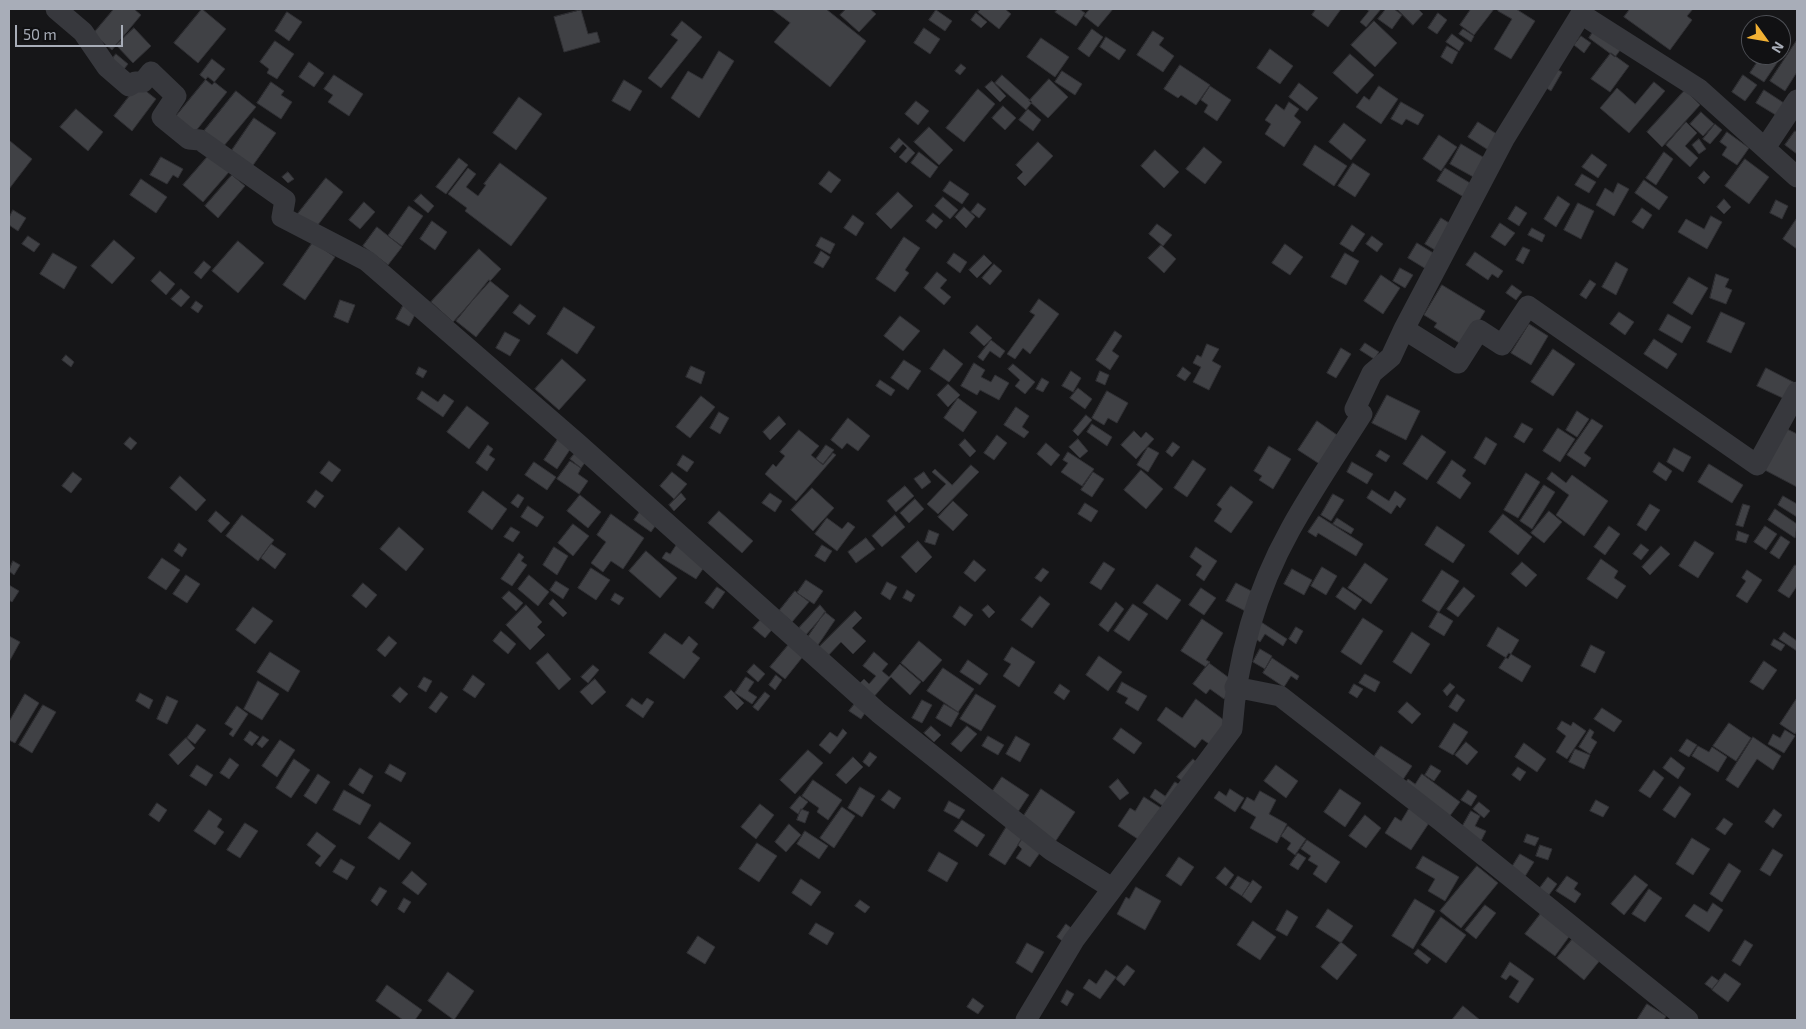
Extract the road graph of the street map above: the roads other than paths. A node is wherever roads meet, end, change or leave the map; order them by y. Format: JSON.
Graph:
{"nodes":[{"id":1,"x":56,"y":9,"type":"edge"},
{"id":2,"x":1583,"y":11,"type":"edge"},
{"id":3,"x":1797,"y":100,"type":"edge"},
{"id":4,"x":1765,"y":148,"type":"junction"},
{"id":5,"x":1797,"y":177,"type":"edge"},
{"id":6,"x":1404,"y":329,"type":"junction"},
{"id":7,"x":1797,"y":392,"type":"edge"},
{"id":8,"x":1235,"y":688,"type":"junction"},
{"id":9,"x":1112,"y":888,"type":"junction"},
{"id":10,"x":1026,"y":1020,"type":"edge"},
{"id":11,"x":1688,"y":1020,"type":"edge"}],
"edges":[{"from":1,"to":9,"type":"street"},
{"from":2,"to":4,"type":"street"},
{"from":2,"to":6,"type":"street"},
{"from":3,"to":4,"type":"street"},
{"from":4,"to":5,"type":"street"},
{"from":6,"to":7,"type":"street"},
{"from":6,"to":8,"type":"street"},
{"from":8,"to":9,"type":"street"},
{"from":8,"to":11,"type":"street"},
{"from":9,"to":10,"type":"street"}]}
